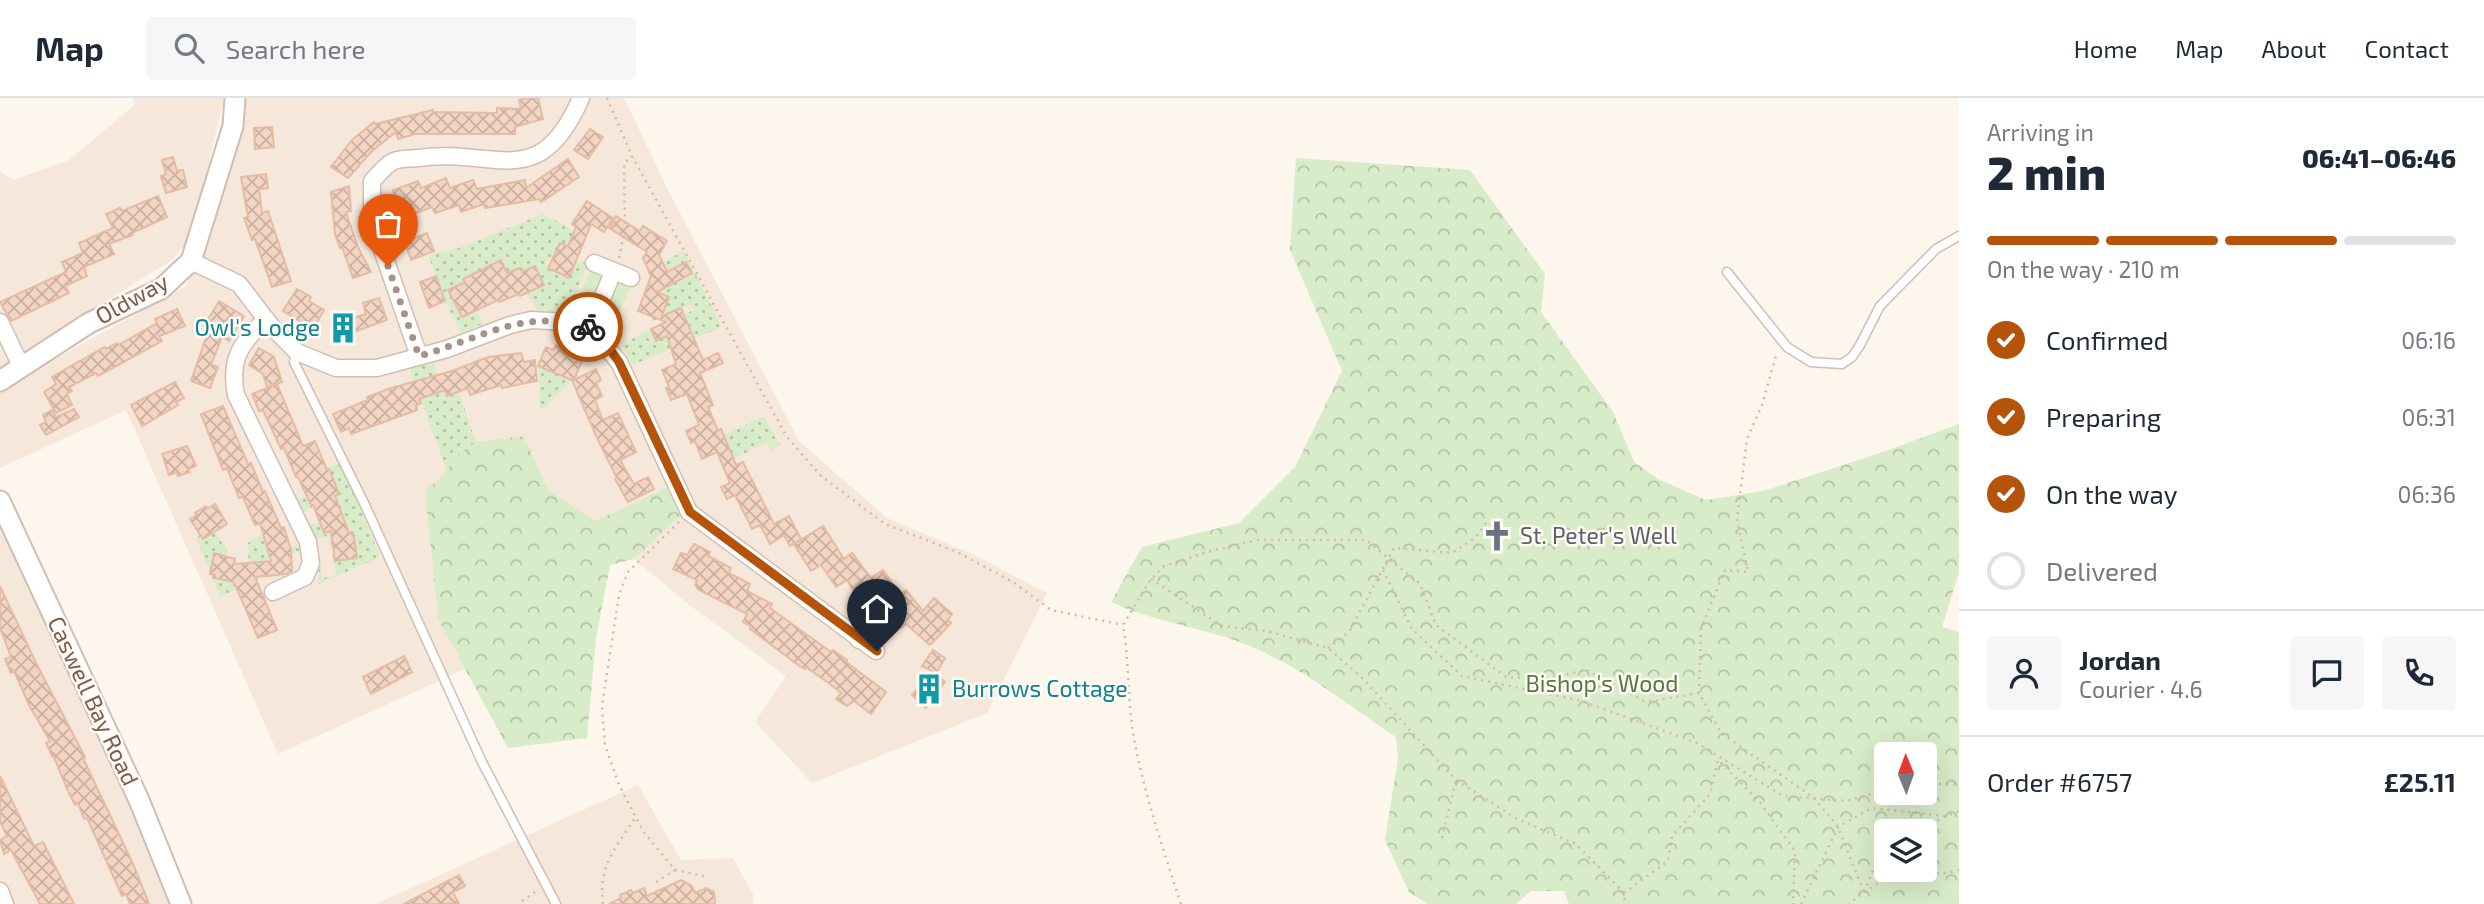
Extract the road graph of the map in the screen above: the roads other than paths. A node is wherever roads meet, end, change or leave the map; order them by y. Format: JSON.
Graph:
{"nodes":[{"id":1,"x":235,"y":98,"type":"edge"},
{"id":2,"x":581,"y":98,"type":"edge"},
{"id":3,"x":1959,"y":236,"type":"edge"},
{"id":4,"x":191,"y":261,"type":"junction"},
{"id":5,"x":594,"y":263,"type":"dead end"},
{"id":6,"x":613,"y":272,"type":"junction"},
{"id":7,"x":1727,"y":272,"type":"dead end"},
{"id":8,"x":631,"y":278,"type":"dead end"},
{"id":9,"x":266,"y":319,"type":"junction"},
{"id":10,"x":0,"y":322,"type":"edge"},
{"id":11,"x":590,"y":328,"type":"junction"},
{"id":12,"x":296,"y":352,"type":"junction"},
{"id":13,"x":419,"y":356,"type":"junction"},
{"id":14,"x":22,"y":368,"type":"junction"},
{"id":15,"x":0,"y":381,"type":"edge"},
{"id":16,"x":0,"y":501,"type":"edge"},
{"id":17,"x":273,"y":592,"type":"dead end"},
{"id":18,"x":873,"y":622,"type":"dead end"},
{"id":19,"x":859,"y":640,"type":"junction"},
{"id":20,"x":877,"y":651,"type":"dead end"},
{"id":21,"x":0,"y":891,"type":"edge"},
{"id":22,"x":5,"y":904,"type":"edge"},
{"id":23,"x":181,"y":904,"type":"edge"},
{"id":24,"x":556,"y":904,"type":"edge"}],
"edges":[{"from":1,"to":4,"type":"street","name":"Oldway"},
{"from":2,"to":13,"type":"street"},
{"from":3,"to":7,"type":"lane"},
{"from":4,"to":9,"type":"street"},
{"from":4,"to":14,"type":"street","name":"Oldway"},
{"from":5,"to":6,"type":"street"},
{"from":6,"to":8,"type":"street"},
{"from":6,"to":11,"type":"street"},
{"from":9,"to":12,"type":"street"},
{"from":9,"to":17,"type":"street"},
{"from":10,"to":14,"type":"street"},
{"from":11,"to":13,"type":"street"},
{"from":11,"to":19,"type":"street"},
{"from":12,"to":13,"type":"street"},
{"from":12,"to":24,"type":"lane"},
{"from":14,"to":15,"type":"street","name":"Oldway"},
{"from":16,"to":23,"type":"street","name":"Caswell Bay Road"},
{"from":18,"to":19,"type":"street"},
{"from":19,"to":20,"type":"street"},
{"from":21,"to":22,"type":"street"}]}
